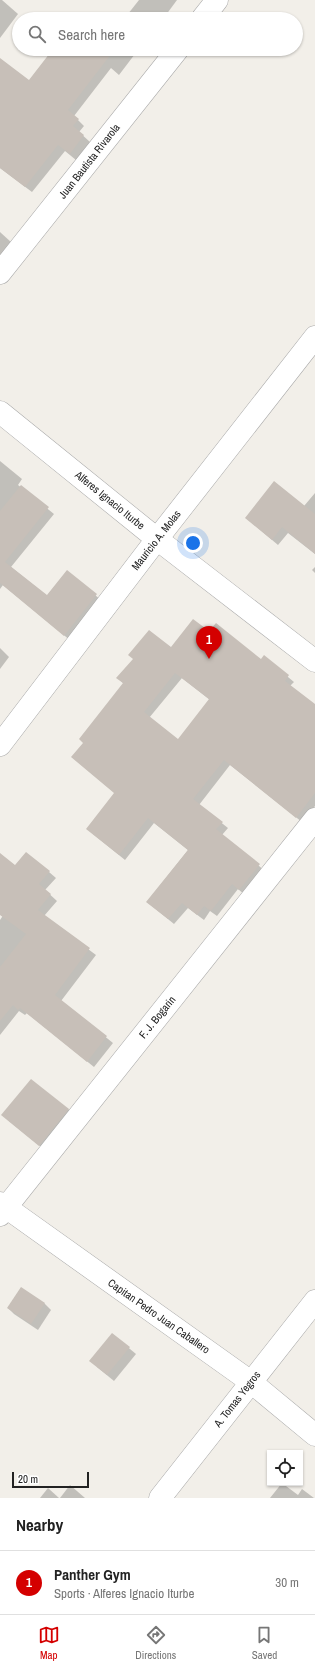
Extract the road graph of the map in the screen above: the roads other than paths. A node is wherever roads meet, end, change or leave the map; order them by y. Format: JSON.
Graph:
{"nodes":[{"id":1,"x":217,"y":0,"type":"edge"},
{"id":2,"x":208,"y":12,"type":"edge"},
{"id":3,"x":172,"y":56,"type":"edge"},
{"id":4,"x":0,"y":273,"type":"edge"},
{"id":5,"x":315,"y":337,"type":"edge"},
{"id":6,"x":0,"y":412,"type":"edge"},
{"id":7,"x":157,"y":539,"type":"junction"},
{"id":8,"x":315,"y":662,"type":"edge"},
{"id":9,"x":0,"y":745,"type":"edge"},
{"id":10,"x":315,"y":819,"type":"edge"},
{"id":11,"x":2,"y":1208,"type":"edge"},
{"id":12,"x":315,"y":1301,"type":"edge"},
{"id":13,"x":251,"y":1382,"type":"junction"},
{"id":14,"x":315,"y":1435,"type":"edge"},
{"id":15,"x":160,"y":1498,"type":"edge"}],
"edges":[{"from":1,"to":2,"type":"street"},
{"from":3,"to":4,"type":"street","name":"Juan Bautista Rivarola"},
{"from":5,"to":7,"type":"street","name":"Mauricio A. Molas"},
{"from":6,"to":7,"type":"street","name":"Alferes Ignacio Iturbe"},
{"from":7,"to":8,"type":"street","name":"Alferes Ignacio Iturbe"},
{"from":7,"to":9,"type":"street","name":"Mauricio A. Molas"},
{"from":10,"to":11,"type":"street","name":"F. J. Bogarin"},
{"from":11,"to":13,"type":"street","name":"Capitan Pedro Juan Caballero"},
{"from":12,"to":13,"type":"street","name":"A. Tomas Yegros"},
{"from":13,"to":14,"type":"street","name":"Capitan Pedro Juan Caballero"},
{"from":13,"to":15,"type":"street","name":"A. Tomas Yegros"}]}
